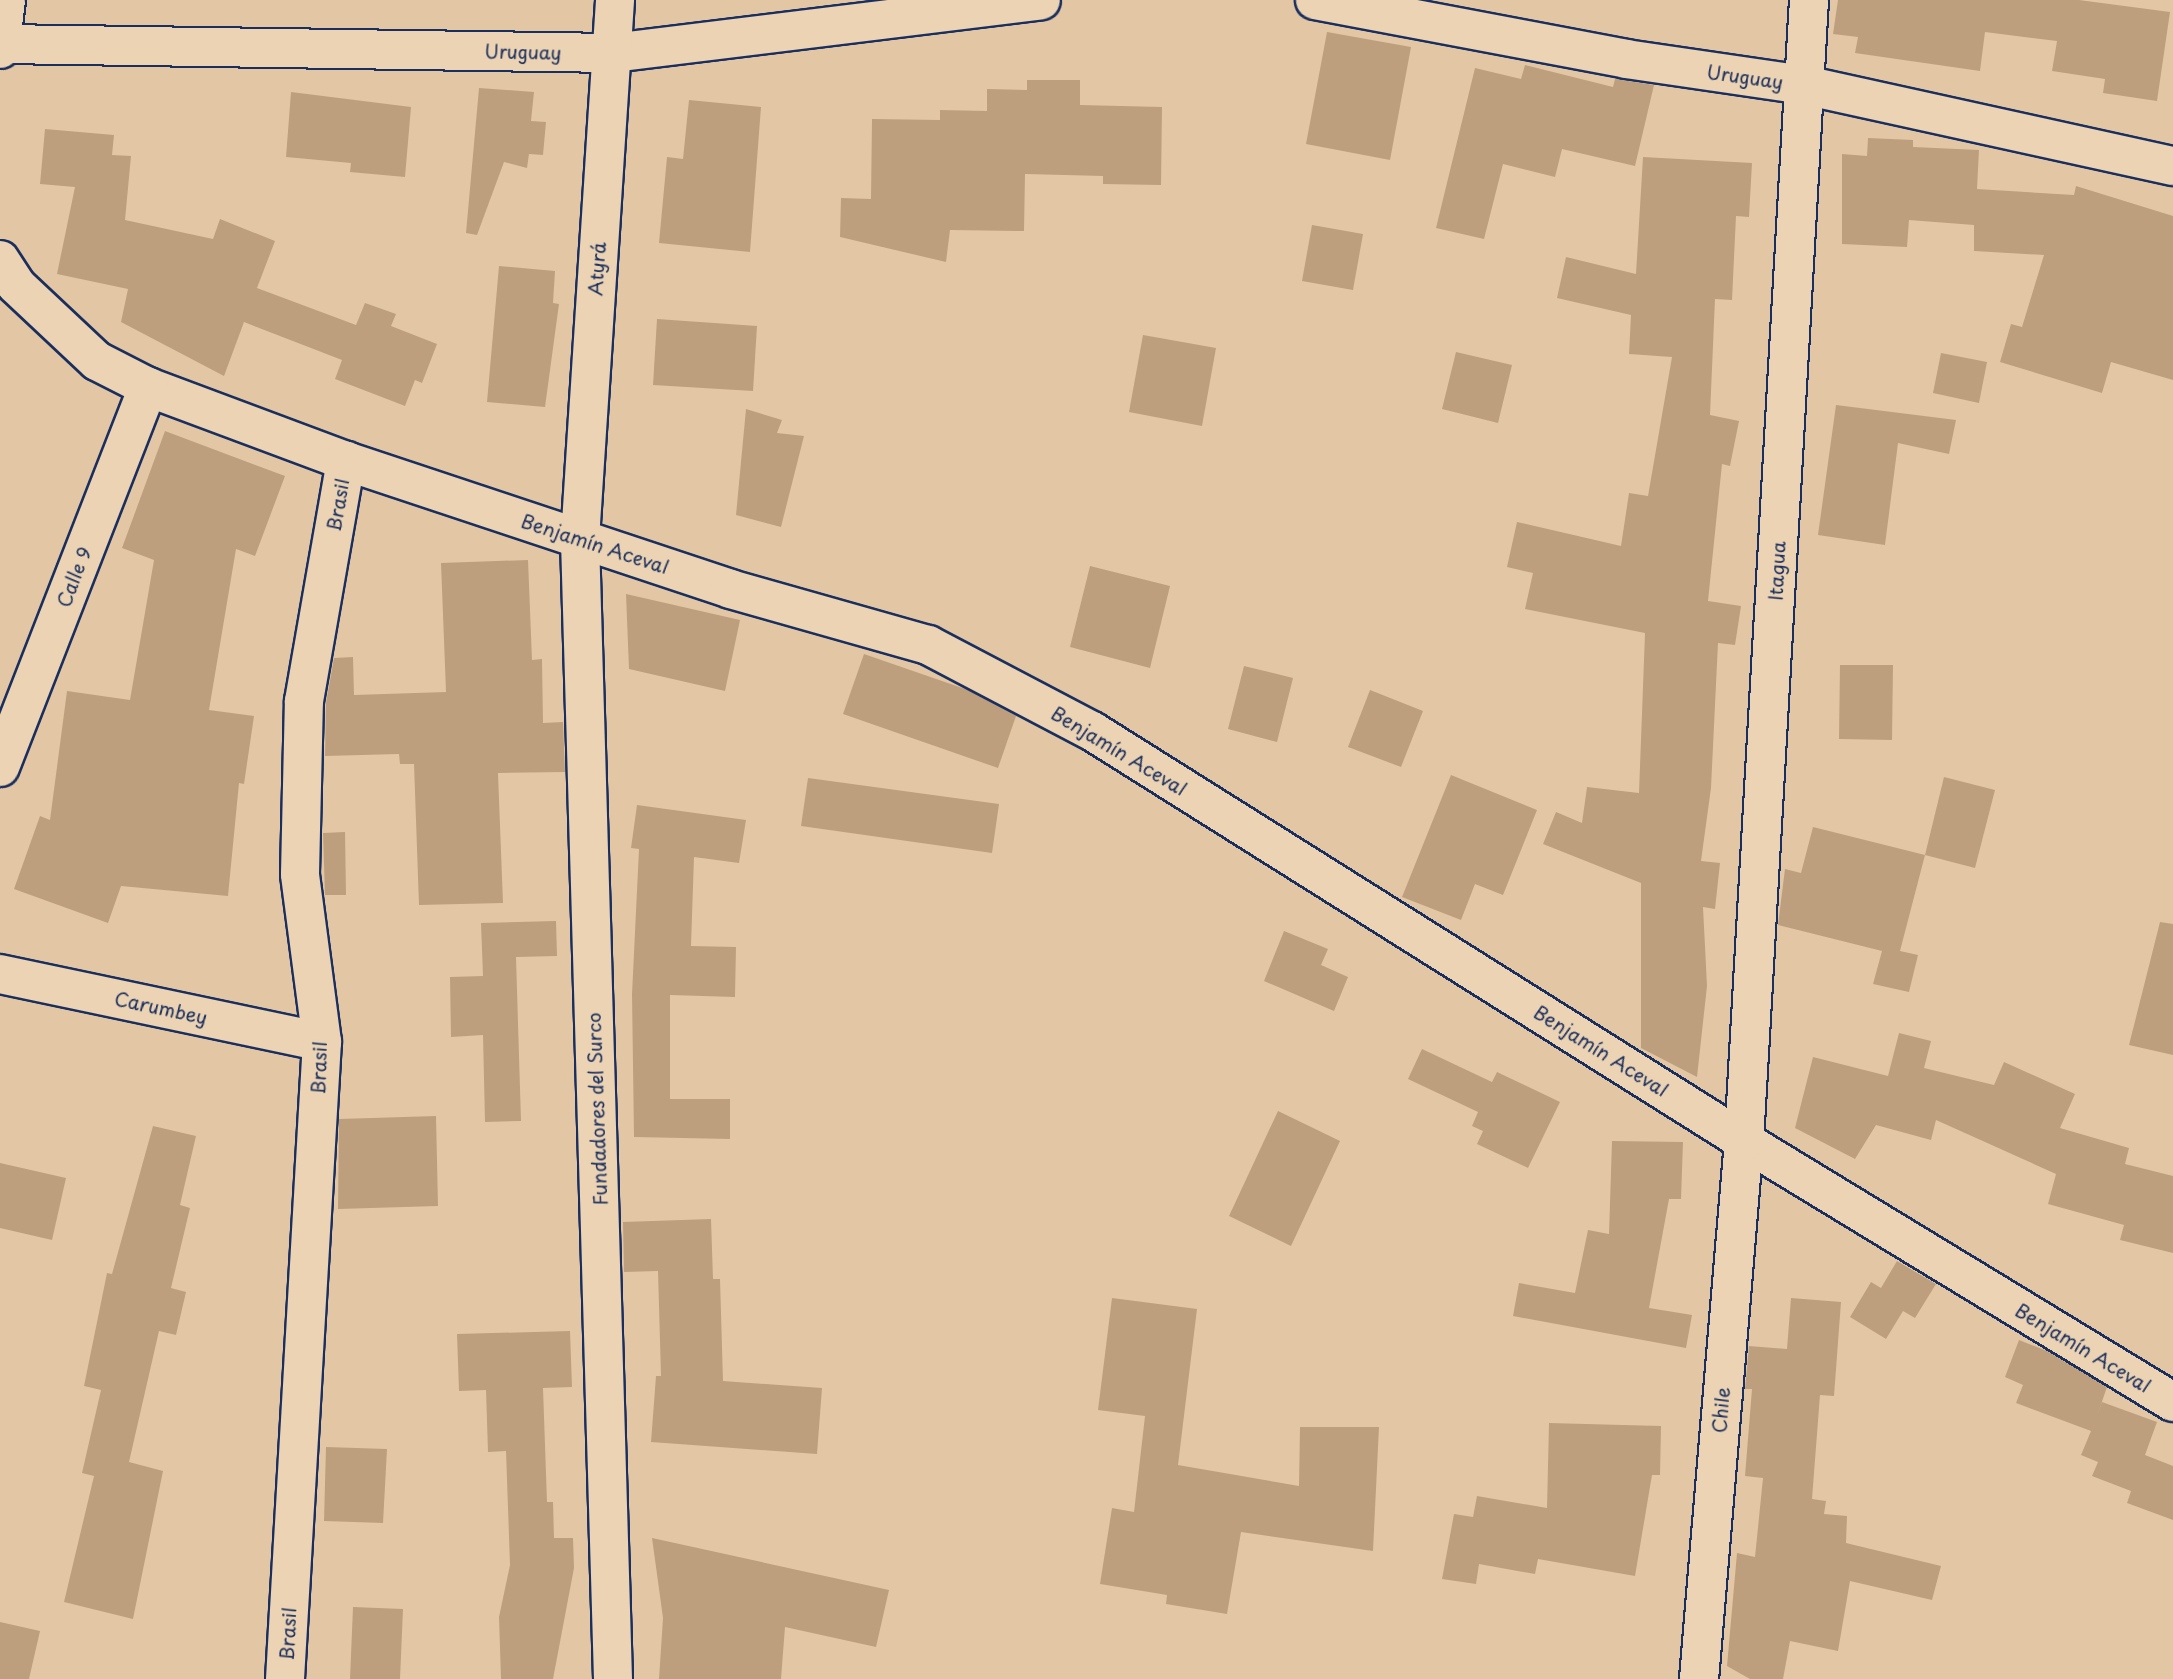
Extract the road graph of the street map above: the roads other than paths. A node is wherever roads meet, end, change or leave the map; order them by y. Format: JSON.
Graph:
{"nodes":[{"id":1,"x":6,"y":0,"type":"edge"},
{"id":2,"x":615,"y":0,"type":"edge"},
{"id":3,"x":1041,"y":0,"type":"edge"},
{"id":4,"x":1315,"y":0,"type":"edge"},
{"id":5,"x":1809,"y":0,"type":"edge"},
{"id":6,"x":1,"y":46,"type":"edge"},
{"id":7,"x":612,"y":53,"type":"junction"},
{"id":8,"x":1804,"y":85,"type":"junction"},
{"id":9,"x":2173,"y":166,"type":"edge"},
{"id":10,"x":0,"y":260,"type":"edge"},
{"id":11,"x":148,"y":387,"type":"junction"},
{"id":12,"x":346,"y":461,"type":"junction"},
{"id":13,"x":580,"y":539,"type":"junction"},
{"id":14,"x":0,"y":767,"type":"edge"},
{"id":15,"x":0,"y":974,"type":"edge"},
{"id":16,"x":321,"y":1042,"type":"junction"},
{"id":17,"x":1744,"y":1141,"type":"junction"},
{"id":18,"x":2173,"y":1402,"type":"edge"},
{"id":19,"x":285,"y":1679,"type":"edge"},
{"id":20,"x":613,"y":1679,"type":"edge"},
{"id":21,"x":1699,"y":1679,"type":"edge"}],
"edges":[{"from":1,"to":6,"type":"street"},
{"from":2,"to":7,"type":"street","name":"Atyrá"},
{"from":3,"to":7,"type":"street","name":"Uruguay"},
{"from":4,"to":8,"type":"street","name":"Uruguay"},
{"from":5,"to":8,"type":"street","name":"Itagua"},
{"from":6,"to":7,"type":"street","name":"Uruguay"},
{"from":7,"to":13,"type":"street","name":"Atyrá"},
{"from":8,"to":9,"type":"street","name":"Uruguay"},
{"from":8,"to":17,"type":"street","name":"Itagua"},
{"from":10,"to":11,"type":"street","name":"Benjamín Aceval"},
{"from":11,"to":12,"type":"street","name":"Benjamín Aceval"},
{"from":11,"to":14,"type":"street","name":"Calle 9"},
{"from":12,"to":13,"type":"street","name":"Benjamín Aceval"},
{"from":12,"to":16,"type":"street","name":"Brasil"},
{"from":13,"to":17,"type":"street","name":"Benjamín Aceval"},
{"from":13,"to":20,"type":"street","name":"Fundadores del Surco"},
{"from":15,"to":16,"type":"street","name":"Carumbey"},
{"from":16,"to":19,"type":"street","name":"Brasil"},
{"from":17,"to":18,"type":"street","name":"Benjamín Aceval"},
{"from":17,"to":21,"type":"street","name":"Chile"}]}
